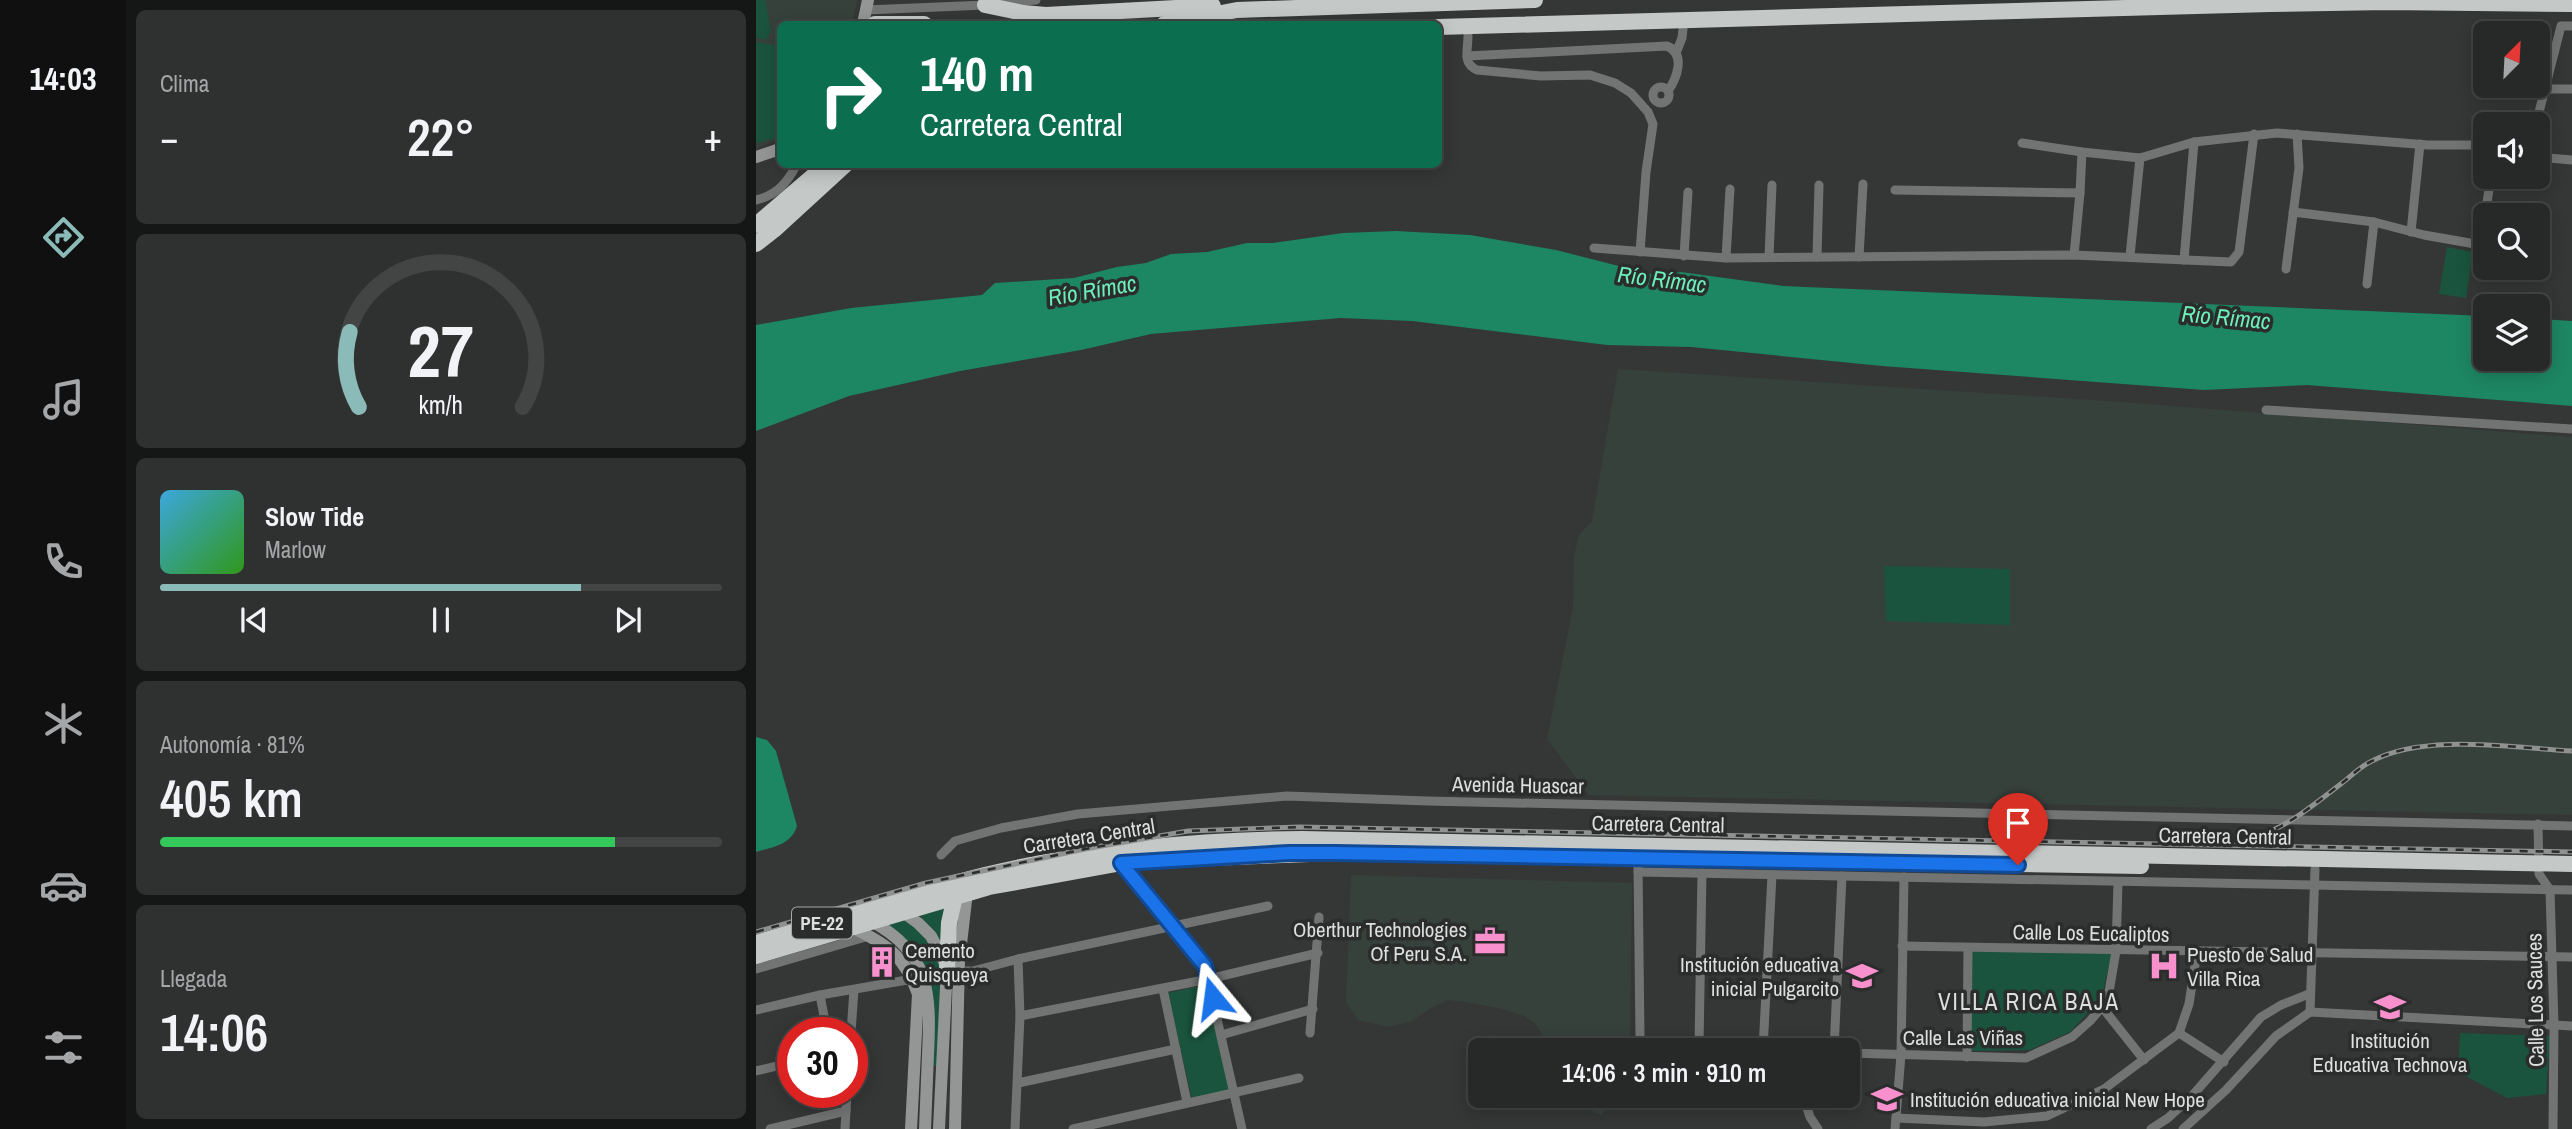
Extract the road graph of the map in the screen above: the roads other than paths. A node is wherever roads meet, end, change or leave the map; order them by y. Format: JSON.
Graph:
{"nodes":[{"id":1,"x":1036,"y":0,"type":"edge"},
{"id":2,"x":1535,"y":0,"type":"edge"},
{"id":3,"x":940,"y":3,"type":"edge"},
{"id":4,"x":2572,"y":4,"type":"edge"},
{"id":5,"x":867,"y":5,"type":"edge"},
{"id":6,"x":985,"y":5,"type":"junction"},
{"id":7,"x":1229,"y":12,"type":"junction"},
{"id":8,"x":1684,"y":20,"type":"junction"},
{"id":9,"x":1180,"y":21,"type":"edge"},
{"id":10,"x":2572,"y":26,"type":"edge"},
{"id":11,"x":1442,"y":27,"type":"edge"},
{"id":12,"x":1468,"y":36,"type":"dead end"},
{"id":13,"x":1676,"y":53,"type":"junction"},
{"id":14,"x":1467,"y":56,"type":"junction"},
{"id":15,"x":2550,"y":69,"type":"edge"},
{"id":16,"x":2550,"y":89,"type":"edge"},
{"id":17,"x":2572,"y":89,"type":"edge"},
{"id":18,"x":1668,"y":91,"type":"dead end"},
{"id":19,"x":2254,"y":134,"type":"junction"},
{"id":20,"x":2297,"y":134,"type":"junction"},
{"id":21,"x":2194,"y":142,"type":"junction"},
{"id":22,"x":2022,"y":143,"type":"dead end"},
{"id":23,"x":2420,"y":144,"type":"junction"},
{"id":24,"x":2473,"y":145,"type":"edge"},
{"id":25,"x":777,"y":150,"type":"edge"},
{"id":26,"x":2082,"y":152,"type":"junction"},
{"id":27,"x":756,"y":157,"type":"edge"},
{"id":28,"x":2140,"y":158,"type":"junction"},
{"id":29,"x":2550,"y":158,"type":"edge"},
{"id":30,"x":2572,"y":160,"type":"edge"},
{"id":31,"x":795,"y":168,"type":"edge"},
{"id":32,"x":822,"y":168,"type":"edge"},
{"id":33,"x":842,"y":168,"type":"edge"},
{"id":34,"x":1863,"y":184,"type":"dead end"},
{"id":35,"x":1772,"y":185,"type":"dead end"},
{"id":36,"x":1819,"y":185,"type":"dead end"},
{"id":37,"x":1730,"y":189,"type":"dead end"},
{"id":38,"x":1895,"y":190,"type":"dead end"},
{"id":39,"x":1688,"y":191,"type":"dead end"},
{"id":40,"x":2080,"y":193,"type":"junction"},
{"id":41,"x":756,"y":200,"type":"edge"},
{"id":42,"x":2293,"y":212,"type":"junction"},
{"id":43,"x":2374,"y":222,"type":"junction"},
{"id":44,"x":756,"y":225,"type":"edge"},
{"id":45,"x":2411,"y":232,"type":"junction"},
{"id":46,"x":756,"y":244,"type":"edge"},
{"id":47,"x":2473,"y":244,"type":"edge"},
{"id":48,"x":1594,"y":248,"type":"dead end"},
{"id":49,"x":1640,"y":253,"type":"junction"},
{"id":50,"x":2074,"y":255,"type":"junction"},
{"id":51,"x":1684,"y":256,"type":"junction"},
{"id":52,"x":2130,"y":256,"type":"junction"},
{"id":53,"x":1769,"y":257,"type":"junction"},
{"id":54,"x":1817,"y":257,"type":"junction"},
{"id":55,"x":1859,"y":257,"type":"junction"},
{"id":56,"x":1726,"y":258,"type":"junction"},
{"id":57,"x":2184,"y":260,"type":"junction"},
{"id":58,"x":2286,"y":269,"type":"dead end"},
{"id":59,"x":2367,"y":284,"type":"dead end"},
{"id":60,"x":2266,"y":410,"type":"dead end"},
{"id":61,"x":2572,"y":429,"type":"edge"},
{"id":62,"x":2538,"y":824,"type":"junction"},
{"id":63,"x":2572,"y":826,"type":"edge"},
{"id":64,"x":941,"y":855,"type":"dead end"},
{"id":65,"x":1702,"y":859,"type":"junction"},
{"id":66,"x":1121,"y":863,"type":"junction"},
{"id":67,"x":2572,"y":864,"type":"edge"},
{"id":68,"x":1638,"y":866,"type":"junction"},
{"id":69,"x":2538,"y":868,"type":"junction"},
{"id":70,"x":2572,"y":874,"type":"edge"},
{"id":71,"x":1772,"y":875,"type":"junction"},
{"id":72,"x":1842,"y":876,"type":"junction"},
{"id":73,"x":1904,"y":877,"type":"junction"},
{"id":74,"x":2314,"y":878,"type":"junction"},
{"id":75,"x":2118,"y":882,"type":"junction"},
{"id":76,"x":2550,"y":890,"type":"junction"},
{"id":77,"x":2572,"y":890,"type":"edge"},
{"id":78,"x":961,"y":894,"type":"junction"},
{"id":79,"x":888,"y":904,"type":"junction"},
{"id":80,"x":1268,"y":906,"type":"dead end"},
{"id":81,"x":904,"y":912,"type":"junction"},
{"id":82,"x":1319,"y":917,"type":"dead end"},
{"id":83,"x":1174,"y":926,"type":"junction"},
{"id":84,"x":870,"y":929,"type":"junction"},
{"id":85,"x":756,"y":943,"type":"edge"},
{"id":86,"x":777,"y":944,"type":"junction"},
{"id":87,"x":1902,"y":946,"type":"junction"},
{"id":88,"x":1968,"y":948,"type":"junction"},
{"id":89,"x":2116,"y":951,"type":"junction"},
{"id":90,"x":1318,"y":953,"type":"junction"},
{"id":91,"x":2197,"y":953,"type":"junction"},
{"id":92,"x":2311,"y":955,"type":"junction"},
{"id":93,"x":756,"y":956,"type":"edge"},
{"id":94,"x":2552,"y":957,"type":"junction"},
{"id":95,"x":2572,"y":957,"type":"edge"},
{"id":96,"x":1018,"y":959,"type":"junction"},
{"id":97,"x":756,"y":969,"type":"edge"},
{"id":98,"x":953,"y":969,"type":"junction"},
{"id":99,"x":913,"y":979,"type":"junction"},
{"id":100,"x":1209,"y":979,"type":"junction"},
{"id":101,"x":1163,"y":989,"type":"junction"},
{"id":102,"x":854,"y":990,"type":"junction"},
{"id":103,"x":2309,"y":994,"type":"junction"},
{"id":104,"x":820,"y":995,"type":"junction"},
{"id":105,"x":2102,"y":1007,"type":"junction"},
{"id":106,"x":917,"y":1009,"type":"junction"},
{"id":107,"x":1313,"y":1009,"type":"junction"},
{"id":108,"x":756,"y":1010,"type":"edge"},
{"id":109,"x":2310,"y":1012,"type":"junction"},
{"id":110,"x":1020,"y":1016,"type":"junction"},
{"id":111,"x":825,"y":1017,"type":"edge"},
{"id":112,"x":852,"y":1017,"type":"edge"},
{"id":113,"x":930,"y":1020,"type":"junction"},
{"id":114,"x":2554,"y":1024,"type":"junction"},
{"id":115,"x":2572,"y":1026,"type":"edge"},
{"id":116,"x":1310,"y":1033,"type":"dead end"},
{"id":117,"x":2179,"y":1034,"type":"junction"},
{"id":118,"x":1221,"y":1035,"type":"junction"},
{"id":119,"x":1642,"y":1038,"type":"edge"},
{"id":120,"x":1699,"y":1038,"type":"edge"},
{"id":121,"x":1764,"y":1038,"type":"edge"},
{"id":122,"x":1835,"y":1038,"type":"edge"},
{"id":123,"x":1176,"y":1049,"type":"junction"},
{"id":124,"x":1860,"y":1053,"type":"edge"},
{"id":125,"x":1901,"y":1055,"type":"junction"},
{"id":126,"x":1967,"y":1057,"type":"junction"},
{"id":127,"x":2144,"y":1060,"type":"junction"},
{"id":128,"x":2224,"y":1062,"type":"junction"},
{"id":129,"x":777,"y":1066,"type":"edge"},
{"id":130,"x":756,"y":1071,"type":"edge"},
{"id":131,"x":942,"y":1071,"type":"junction"},
{"id":132,"x":928,"y":1073,"type":"junction"},
{"id":133,"x":1298,"y":1078,"type":"dead end"},
{"id":134,"x":1018,"y":1083,"type":"junction"},
{"id":135,"x":1233,"y":1092,"type":"junction"},
{"id":136,"x":1187,"y":1102,"type":"junction"},
{"id":137,"x":846,"y":1108,"type":"edge"},
{"id":138,"x":1807,"y":1108,"type":"edge"},
{"id":139,"x":846,"y":1111,"type":"junction"},
{"id":140,"x":1896,"y":1118,"type":"junction"},
{"id":141,"x":925,"y":1122,"type":"edge"},
{"id":142,"x":770,"y":1129,"type":"edge"},
{"id":143,"x":845,"y":1129,"type":"edge"},
{"id":144,"x":911,"y":1129,"type":"edge"},
{"id":145,"x":939,"y":1129,"type":"edge"},
{"id":146,"x":955,"y":1129,"type":"edge"},
{"id":147,"x":1015,"y":1129,"type":"edge"},
{"id":148,"x":1073,"y":1129,"type":"edge"},
{"id":149,"x":1242,"y":1129,"type":"edge"},
{"id":150,"x":1818,"y":1129,"type":"edge"},
{"id":151,"x":1895,"y":1129,"type":"edge"},
{"id":152,"x":2151,"y":1129,"type":"edge"},
{"id":153,"x":2183,"y":1129,"type":"edge"},
{"id":154,"x":2553,"y":1129,"type":"edge"}],
"edges":[{"from":1,"to":6,"type":"street"},
{"from":2,"to":7,"type":"highway"},
{"from":3,"to":5,"type":"street"},
{"from":3,"to":6,"type":"street"},
{"from":4,"to":8,"type":"highway"},
{"from":6,"to":7,"type":"highway"},
{"from":7,"to":9,"type":"highway"},
{"from":8,"to":11,"type":"highway"},
{"from":8,"to":13,"type":"street"},
{"from":10,"to":15,"type":"street"},
{"from":12,"to":14,"type":"street"},
{"from":13,"to":14,"type":"street"},
{"from":13,"to":18,"type":"street"},
{"from":14,"to":49,"type":"street"},
{"from":16,"to":17,"type":"street"},
{"from":19,"to":20,"type":"street"},
{"from":19,"to":21,"type":"street"},
{"from":19,"to":57,"type":"street"},
{"from":20,"to":23,"type":"street"},
{"from":20,"to":42,"type":"street"},
{"from":21,"to":28,"type":"street"},
{"from":21,"to":57,"type":"street"},
{"from":22,"to":26,"type":"street"},
{"from":23,"to":24,"type":"street"},
{"from":23,"to":45,"type":"street"},
{"from":25,"to":27,"type":"main road"},
{"from":26,"to":28,"type":"street"},
{"from":26,"to":40,"type":"street"},
{"from":28,"to":52,"type":"street"},
{"from":29,"to":30,"type":"street"},
{"from":31,"to":41,"type":"street"},
{"from":32,"to":44,"type":"highway"},
{"from":33,"to":46,"type":"highway"},
{"from":34,"to":55,"type":"street"},
{"from":35,"to":53,"type":"street"},
{"from":36,"to":54,"type":"street"},
{"from":37,"to":56,"type":"street"},
{"from":38,"to":40,"type":"street"},
{"from":39,"to":51,"type":"street"},
{"from":40,"to":50,"type":"street"},
{"from":42,"to":43,"type":"street"},
{"from":42,"to":58,"type":"street"},
{"from":43,"to":45,"type":"street"},
{"from":43,"to":59,"type":"street"},
{"from":45,"to":47,"type":"street"},
{"from":48,"to":49,"type":"street"},
{"from":49,"to":51,"type":"street"},
{"from":50,"to":52,"type":"street"},
{"from":50,"to":55,"type":"street"},
{"from":51,"to":56,"type":"street"},
{"from":52,"to":57,"type":"street"},
{"from":53,"to":54,"type":"street"},
{"from":53,"to":56,"type":"street"},
{"from":54,"to":55,"type":"street"},
{"from":60,"to":61,"type":"street"},
{"from":62,"to":63,"type":"street","name":"Avenida Huascar"},
{"from":62,"to":64,"type":"street","name":"Avenida Huascar"},
{"from":62,"to":69,"type":"street"},
{"from":65,"to":68,"type":"highway","name":"Carretera Central","number":"PE-22"},
{"from":65,"to":69,"type":"highway","name":"Carretera Central","number":"PE-22"},
{"from":65,"to":71,"type":"street"},
{"from":65,"to":74,"type":"highway","name":"Carretera Central","number":"PE-22"},
{"from":65,"to":79,"type":"highway","name":"Carretera Central","number":"PE-22"},
{"from":65,"to":120,"type":"street"},
{"from":66,"to":68,"type":"highway","name":"Carretera Central","number":"PE-22"},
{"from":66,"to":78,"type":"highway","name":"Carretera Central","number":"PE-22"},
{"from":66,"to":83,"type":"street"},
{"from":67,"to":69,"type":"highway","name":"Carretera Central","number":"PE-22"},
{"from":68,"to":119,"type":"street"},
{"from":69,"to":70,"type":"highway","name":"Carretera Central","number":"PE-22"},
{"from":69,"to":74,"type":"highway","name":"Carretera Central","number":"PE-22"},
{"from":69,"to":76,"type":"street"},
{"from":71,"to":72,"type":"street"},
{"from":71,"to":121,"type":"street"},
{"from":72,"to":73,"type":"street"},
{"from":72,"to":122,"type":"street"},
{"from":73,"to":75,"type":"street"},
{"from":73,"to":87,"type":"street"},
{"from":74,"to":75,"type":"street"},
{"from":74,"to":76,"type":"street"},
{"from":74,"to":92,"type":"street"},
{"from":75,"to":89,"type":"street","name":"Calle Las Viñas"},
{"from":76,"to":77,"type":"street"},
{"from":76,"to":94,"type":"street","name":"Calle Los Sauces"},
{"from":78,"to":81,"type":"highway","name":"Carretera Central","number":"PE-22"},
{"from":78,"to":98,"type":"highway"},
{"from":79,"to":81,"type":"main road"},
{"from":79,"to":86,"type":"highway","name":"Carretera Central","number":"PE-22"},
{"from":80,"to":83,"type":"street"},
{"from":81,"to":84,"type":"highway","name":"Carretera Central","number":"PE-22"},
{"from":81,"to":98,"type":"main road"},
{"from":82,"to":90,"type":"street"},
{"from":83,"to":96,"type":"street"},
{"from":83,"to":100,"type":"street"},
{"from":84,"to":86,"type":"highway","name":"Carretera Central","number":"PE-22"},
{"from":84,"to":97,"type":"street"},
{"from":84,"to":99,"type":"main road"},
{"from":84,"to":113,"type":"main road"},
{"from":85,"to":86,"type":"highway","name":"Carretera Central","number":"PE-22"},
{"from":86,"to":93,"type":"highway","name":"Carretera Central","number":"PE-22"},
{"from":87,"to":88,"type":"street","name":"Calle Los Eucaliptos"},
{"from":87,"to":125,"type":"street"},
{"from":88,"to":89,"type":"street","name":"Calle Los Eucaliptos"},
{"from":88,"to":126,"type":"street"},
{"from":89,"to":91,"type":"street","name":"Calle Los Eucaliptos"},
{"from":89,"to":105,"type":"street","name":"Calle Las Viñas"},
{"from":90,"to":100,"type":"street"},
{"from":90,"to":107,"type":"street"},
{"from":91,"to":92,"type":"street","name":"Calle Los Eucaliptos"},
{"from":91,"to":117,"type":"street"},
{"from":92,"to":94,"type":"street","name":"Calle Los Eucaliptos"},
{"from":92,"to":103,"type":"street"},
{"from":94,"to":95,"type":"street","name":"Calle Los Eucaliptos"},
{"from":94,"to":114,"type":"street","name":"Calle Los Sauces"},
{"from":96,"to":98,"type":"street"},
{"from":96,"to":110,"type":"street"},
{"from":98,"to":131,"type":"main road"},
{"from":98,"to":146,"type":"main road"},
{"from":99,"to":102,"type":"street"},
{"from":99,"to":106,"type":"main road"},
{"from":100,"to":101,"type":"street"},
{"from":100,"to":118,"type":"street"},
{"from":101,"to":110,"type":"street"},
{"from":101,"to":123,"type":"street"},
{"from":102,"to":104,"type":"street"},
{"from":102,"to":112,"type":"street"},
{"from":103,"to":109,"type":"street"},
{"from":103,"to":128,"type":"street"},
{"from":104,"to":108,"type":"street"},
{"from":104,"to":111,"type":"street"},
{"from":105,"to":126,"type":"street","name":"Calle Las Viñas"},
{"from":105,"to":127,"type":"street"},
{"from":106,"to":113,"type":"main road"},
{"from":106,"to":144,"type":"main road"},
{"from":107,"to":116,"type":"street"},
{"from":107,"to":118,"type":"street"},
{"from":109,"to":114,"type":"street"},
{"from":109,"to":153,"type":"street"},
{"from":110,"to":134,"type":"street"},
{"from":113,"to":132,"type":"main road"},
{"from":114,"to":115,"type":"street"},
{"from":114,"to":154,"type":"street","name":"Calle Los Sauces"},
{"from":117,"to":127,"type":"street"},
{"from":117,"to":128,"type":"street"},
{"from":118,"to":135,"type":"street"},
{"from":123,"to":134,"type":"street"},
{"from":123,"to":136,"type":"street"},
{"from":124,"to":125,"type":"street","name":"Calle Las Viñas"},
{"from":125,"to":126,"type":"street","name":"Calle Las Viñas"},
{"from":125,"to":140,"type":"street"},
{"from":127,"to":140,"type":"street"},
{"from":128,"to":152,"type":"street"},
{"from":129,"to":130,"type":"street"},
{"from":131,"to":132,"type":"main road"},
{"from":131,"to":145,"type":"main road"},
{"from":132,"to":141,"type":"main road"},
{"from":133,"to":135,"type":"street"},
{"from":134,"to":147,"type":"street"},
{"from":135,"to":136,"type":"street"},
{"from":135,"to":149,"type":"street"},
{"from":136,"to":148,"type":"street"},
{"from":137,"to":139,"type":"street"},
{"from":138,"to":150,"type":"street"},
{"from":139,"to":142,"type":"street"},
{"from":139,"to":143,"type":"street"},
{"from":140,"to":151,"type":"street"},
{"from":141,"to":144,"type":"main road"},
{"from":145,"to":146,"type":"main road"}]}
